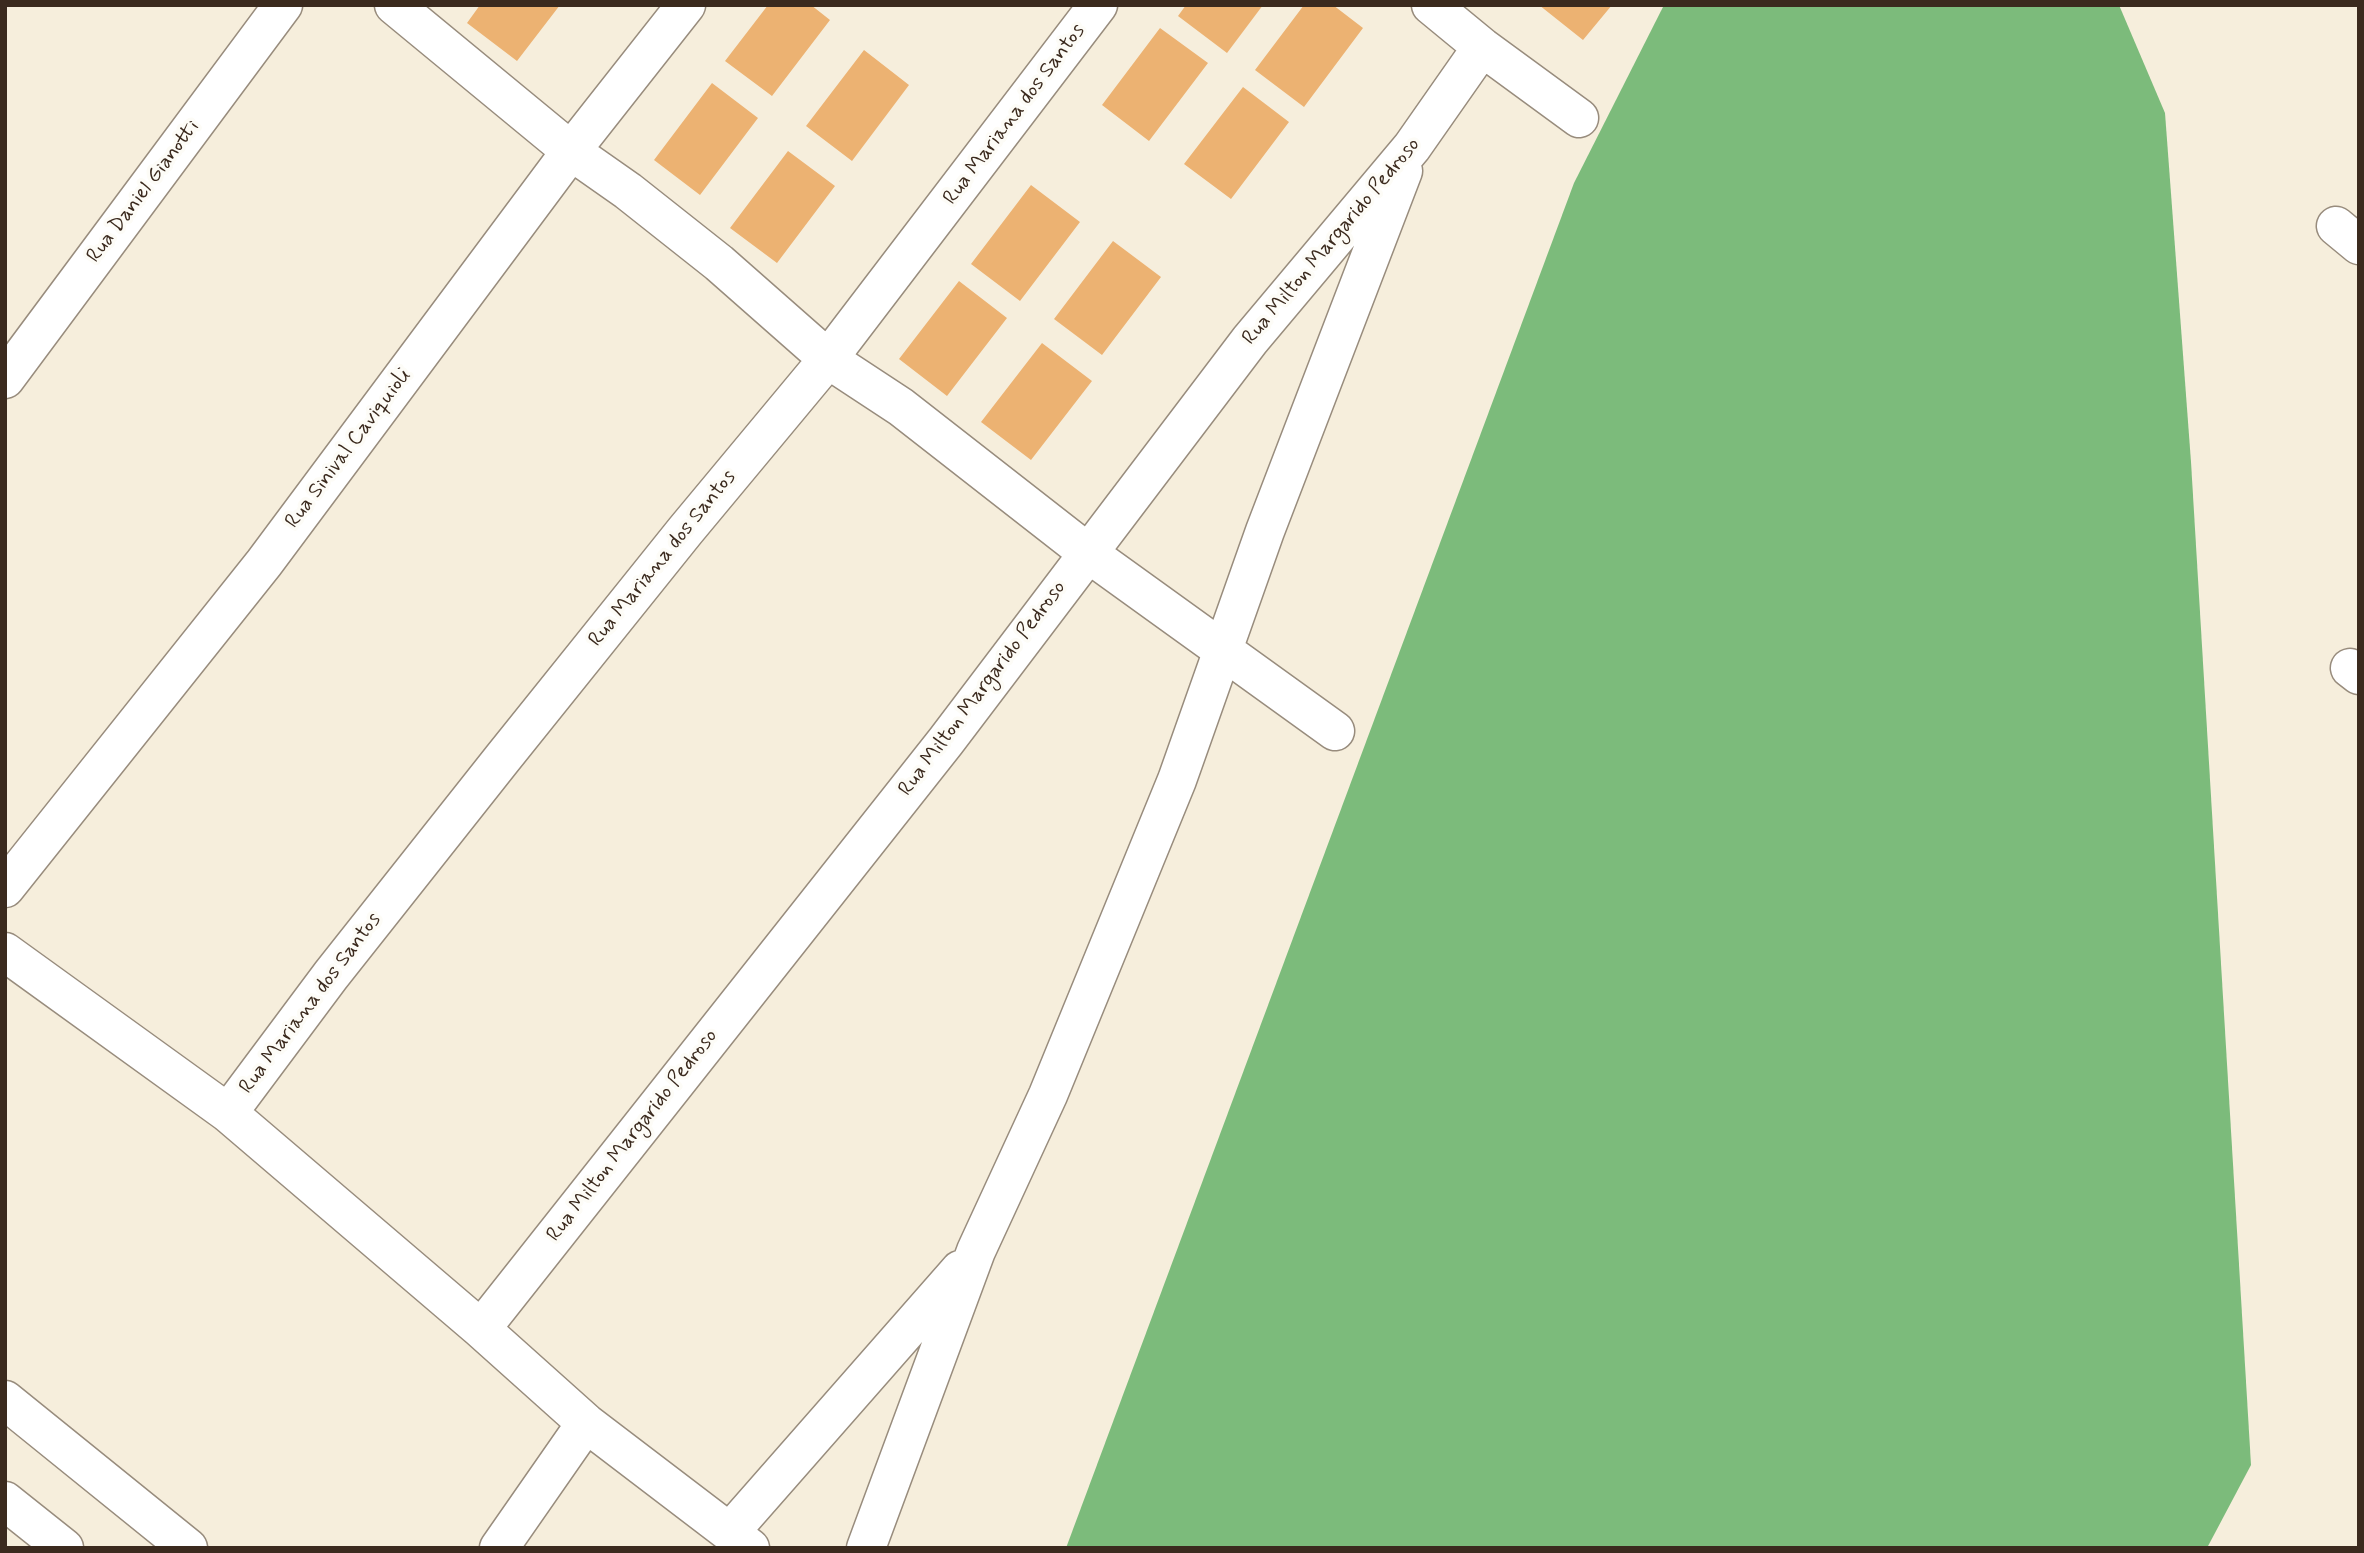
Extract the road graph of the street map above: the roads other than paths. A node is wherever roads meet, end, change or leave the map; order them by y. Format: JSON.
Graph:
{"nodes":[{"id":1,"x":283,"y":5,"type":"edge"},
{"id":2,"x":394,"y":5,"type":"edge"},
{"id":3,"x":686,"y":5,"type":"edge"},
{"id":4,"x":1098,"y":5,"type":"edge"},
{"id":5,"x":1432,"y":5,"type":"edge"},
{"id":6,"x":1482,"y":47,"type":"junction"},
{"id":7,"x":1579,"y":118,"type":"dead end"},
{"id":8,"x":1412,"y":147,"type":"junction"},
{"id":9,"x":571,"y":151,"type":"junction"},
{"id":10,"x":828,"y":359,"type":"junction"},
{"id":11,"x":5,"y":379,"type":"edge"},
{"id":12,"x":1088,"y":552,"type":"junction"},
{"id":13,"x":1224,"y":650,"type":"junction"},
{"id":14,"x":1335,"y":731,"type":"dead end"},
{"id":15,"x":5,"y":888,"type":"edge"},
{"id":16,"x":5,"y":952,"type":"edge"},
{"id":17,"x":228,"y":1113,"type":"junction"},
{"id":18,"x":976,"y":1251,"type":"junction"},
{"id":19,"x":481,"y":1329,"type":"junction"},
{"id":20,"x":5,"y":1400,"type":"edge"},
{"id":21,"x":586,"y":1423,"type":"junction"},
{"id":22,"x":5,"y":1501,"type":"edge"},
{"id":23,"x":740,"y":1540,"type":"edge"},
{"id":24,"x":64,"y":1548,"type":"edge"},
{"id":25,"x":188,"y":1548,"type":"edge"},
{"id":26,"x":499,"y":1548,"type":"edge"},
{"id":27,"x":866,"y":1548,"type":"edge"}],
"edges":[{"from":1,"to":11,"type":"street","name":"Rua Daniel Gianotti"},
{"from":2,"to":9,"type":"street"},
{"from":3,"to":9,"type":"street","name":"Rua Sinival Caviquioli"},
{"from":4,"to":10,"type":"street","name":"Rua Mariana dos Santos"},
{"from":5,"to":6,"type":"street"},
{"from":6,"to":7,"type":"street"},
{"from":6,"to":8,"type":"street","name":"Rua Milton Margarido Pedroso"},
{"from":8,"to":12,"type":"street","name":"Rua Milton Margarido Pedroso"},
{"from":8,"to":13,"type":"street"},
{"from":9,"to":10,"type":"street"},
{"from":9,"to":15,"type":"street","name":"Rua Sinival Caviquioli"},
{"from":10,"to":12,"type":"street"},
{"from":10,"to":17,"type":"street","name":"Rua Mariana dos Santos"},
{"from":12,"to":13,"type":"street"},
{"from":12,"to":19,"type":"street","name":"Rua Milton Margarido Pedroso"},
{"from":13,"to":14,"type":"street"},
{"from":13,"to":18,"type":"street"},
{"from":16,"to":17,"type":"street"},
{"from":17,"to":19,"type":"street"},
{"from":18,"to":23,"type":"street"},
{"from":18,"to":27,"type":"street"},
{"from":19,"to":21,"type":"street"},
{"from":20,"to":25,"type":"street"},
{"from":21,"to":23,"type":"street"},
{"from":21,"to":26,"type":"street"},
{"from":22,"to":24,"type":"street"}]}
